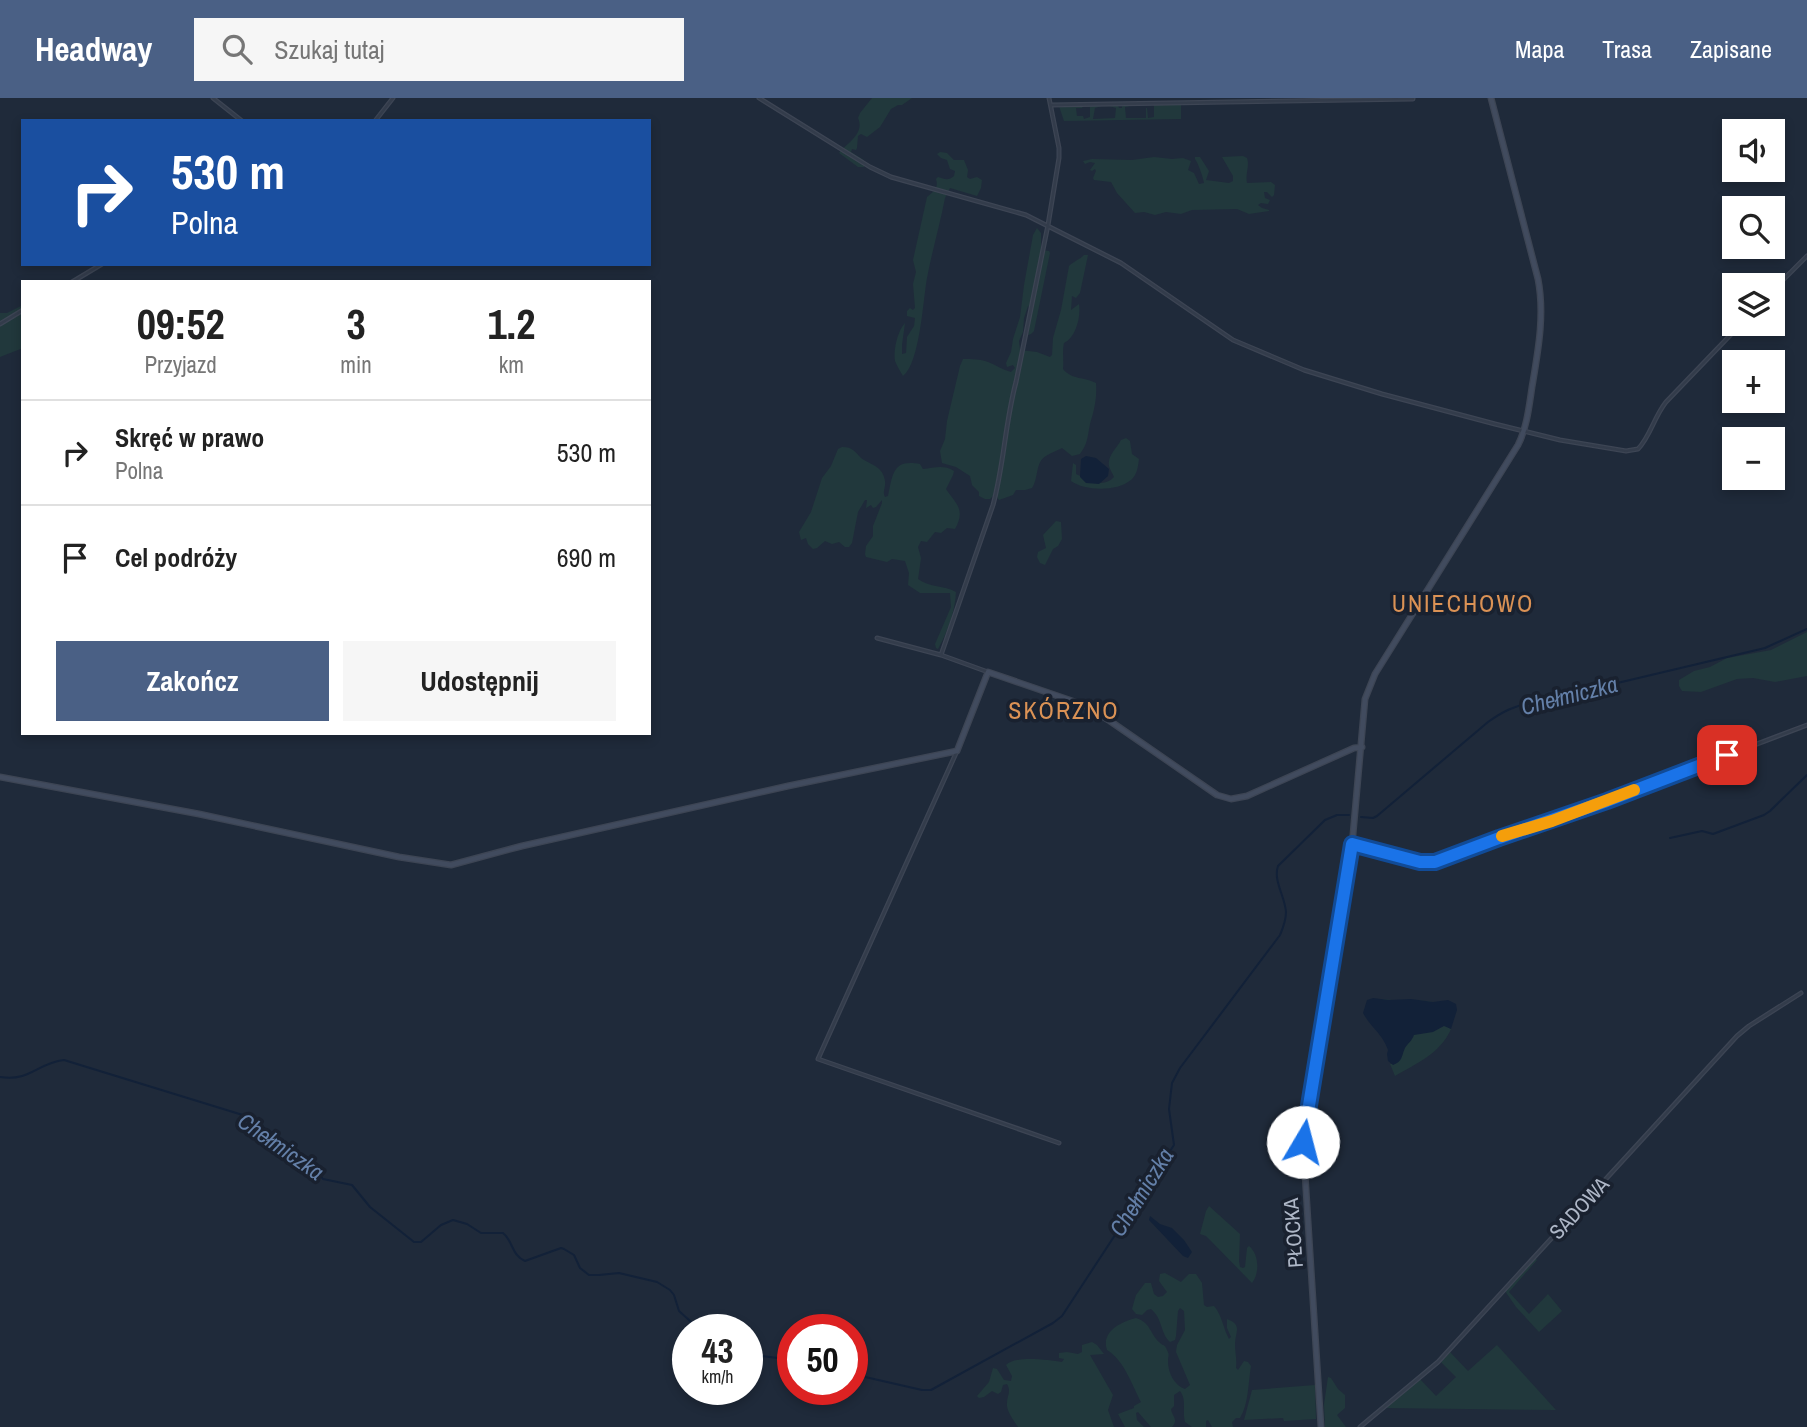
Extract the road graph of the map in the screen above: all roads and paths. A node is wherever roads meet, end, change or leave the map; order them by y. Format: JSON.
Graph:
{"nodes":[{"id":1,"x":213,"y":98,"type":"edge"},
{"id":2,"x":393,"y":98,"type":"edge"},
{"id":3,"x":759,"y":98,"type":"edge"},
{"id":4,"x":1049,"y":98,"type":"edge"},
{"id":5,"x":1413,"y":98,"type":"edge"},
{"id":6,"x":1491,"y":98,"type":"edge"},
{"id":7,"x":1050,"y":105,"type":"junction"},
{"id":8,"x":239,"y":119,"type":"edge"},
{"id":9,"x":377,"y":119,"type":"edge"},
{"id":10,"x":1048,"y":225,"type":"junction"},
{"id":11,"x":1807,"y":256,"type":"edge"},
{"id":12,"x":99,"y":266,"type":"edge"},
{"id":13,"x":1785,"y":278,"type":"edge"},
{"id":14,"x":75,"y":280,"type":"edge"},
{"id":15,"x":21,"y":311,"type":"edge"},
{"id":16,"x":0,"y":324,"type":"edge"},
{"id":17,"x":1729,"y":336,"type":"edge"},
{"id":18,"x":1524,"y":432,"type":"junction"},
{"id":19,"x":877,"y":638,"type":"dead end"},
{"id":20,"x":941,"y":655,"type":"junction"},
{"id":21,"x":988,"y":672,"type":"junction"},
{"id":22,"x":1807,"y":725,"type":"edge"},
{"id":23,"x":1362,"y":747,"type":"junction"},
{"id":24,"x":957,"y":751,"type":"junction"},
{"id":25,"x":0,"y":776,"type":"edge"},
{"id":26,"x":1352,"y":844,"type":"junction"},
{"id":27,"x":1801,"y":993,"type":"dead end"},
{"id":28,"x":1059,"y":1143,"type":"dead end"},
{"id":29,"x":1321,"y":1427,"type":"edge"},
{"id":30,"x":1360,"y":1427,"type":"edge"}],
"edges":[{"from":1,"to":8,"type":"street"},
{"from":2,"to":9,"type":"street"},
{"from":3,"to":10,"type":"street"},
{"from":4,"to":7,"type":"street"},
{"from":5,"to":7,"type":"street"},
{"from":6,"to":18,"type":"street","name":"PŁOCKA"},
{"from":7,"to":10,"type":"street"},
{"from":10,"to":18,"type":"street"},
{"from":10,"to":20,"type":"street"},
{"from":11,"to":13,"type":"street"},
{"from":12,"to":14,"type":"street"},
{"from":15,"to":16,"type":"street"},
{"from":17,"to":18,"type":"street"},
{"from":18,"to":23,"type":"street","name":"PŁOCKA"},
{"from":19,"to":20,"type":"street"},
{"from":20,"to":21,"type":"street"},
{"from":21,"to":23,"type":"street"},
{"from":21,"to":24,"type":"street"},
{"from":22,"to":26,"type":"street"},
{"from":23,"to":26,"type":"street","name":"PŁOCKA"},
{"from":24,"to":25,"type":"street"},
{"from":24,"to":28,"type":"street"},
{"from":26,"to":29,"type":"street","name":"PŁOCKA"},
{"from":27,"to":30,"type":"street","name":"SADOWA"}]}
